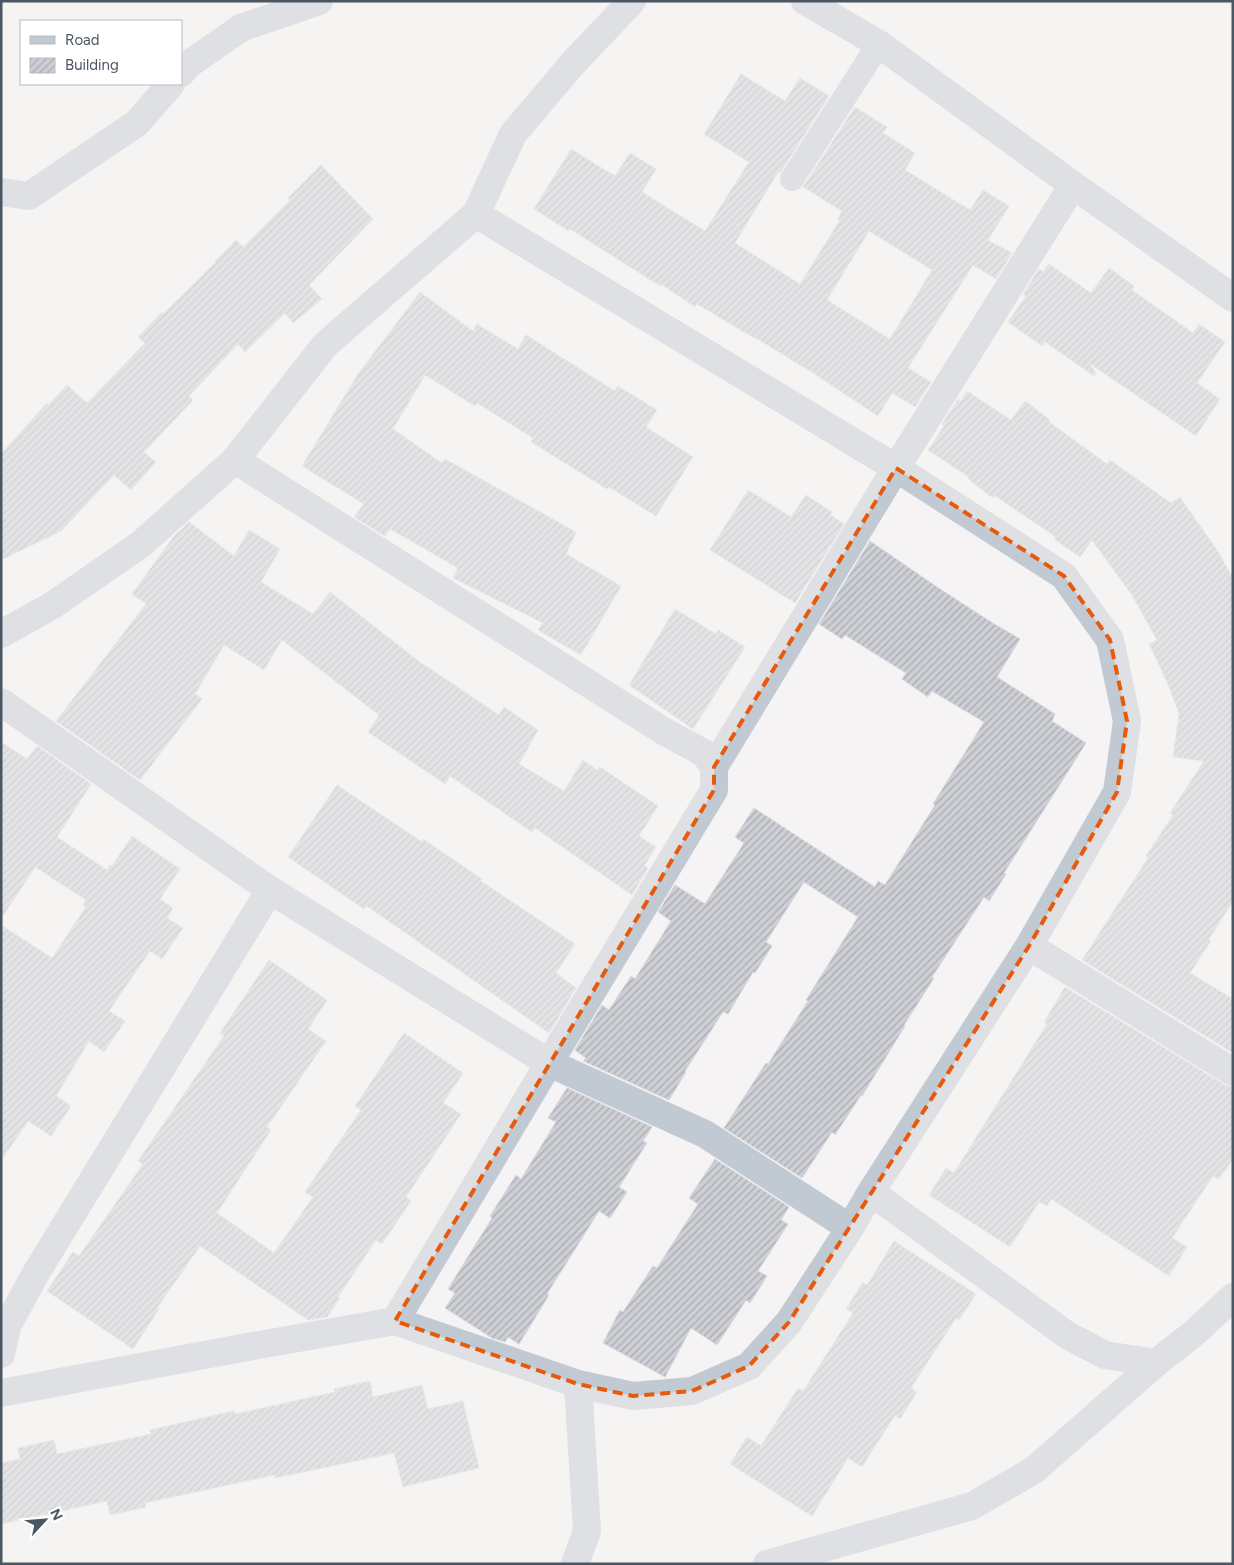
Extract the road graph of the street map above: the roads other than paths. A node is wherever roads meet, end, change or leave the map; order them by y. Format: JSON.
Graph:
{"nodes":[{"id":1,"x":318,"y":1,"type":"edge"},
{"id":2,"x":632,"y":1,"type":"edge"},
{"id":3,"x":805,"y":1,"type":"edge"},
{"id":4,"x":879,"y":44,"type":"junction"},
{"id":5,"x":182,"y":72,"type":"edge"},
{"id":6,"x":170,"y":85,"type":"edge"},
{"id":7,"x":792,"y":179,"type":"dead end"},
{"id":8,"x":1074,"y":185,"type":"junction"},
{"id":9,"x":1,"y":192,"type":"edge"},
{"id":10,"x":476,"y":214,"type":"junction"},
{"id":11,"x":1233,"y":298,"type":"edge"},
{"id":12,"x":235,"y":460,"type":"junction"},
{"id":13,"x":896,"y":468,"type":"junction"},
{"id":14,"x":1,"y":634,"type":"edge"},
{"id":15,"x":1,"y":702,"type":"edge"},
{"id":16,"x":714,"y":767,"type":"junction"},
{"id":17,"x":270,"y":890,"type":"junction"},
{"id":18,"x":1029,"y":946,"type":"junction"},
{"id":19,"x":549,"y":1063,"type":"junction"},
{"id":20,"x":1233,"y":1072,"type":"edge"},
{"id":21,"x":871,"y":1192,"type":"junction"},
{"id":22,"x":850,"y":1228,"type":"junction"},
{"id":23,"x":1233,"y":1297,"type":"edge"},
{"id":24,"x":395,"y":1321,"type":"junction"},
{"id":25,"x":1,"y":1354,"type":"edge"},
{"id":26,"x":1156,"y":1363,"type":"junction"},
{"id":27,"x":578,"y":1384,"type":"junction"},
{"id":28,"x":1,"y":1393,"type":"edge"},
{"id":29,"x":575,"y":1564,"type":"edge"},
{"id":30,"x":767,"y":1564,"type":"edge"}],
"edges":[{"from":1,"to":5,"type":"street"},
{"from":2,"to":10,"type":"street"},
{"from":3,"to":4,"type":"street"},
{"from":4,"to":7,"type":"lane"},
{"from":4,"to":8,"type":"street"},
{"from":6,"to":9,"type":"street"},
{"from":8,"to":11,"type":"street"},
{"from":8,"to":13,"type":"street"},
{"from":10,"to":12,"type":"street"},
{"from":10,"to":13,"type":"street"},
{"from":12,"to":14,"type":"street"},
{"from":12,"to":16,"type":"street"},
{"from":13,"to":16,"type":"street"},
{"from":13,"to":18,"type":"street"},
{"from":15,"to":17,"type":"street"},
{"from":16,"to":19,"type":"street"},
{"from":17,"to":19,"type":"street"},
{"from":17,"to":25,"type":"street"},
{"from":18,"to":20,"type":"street"},
{"from":18,"to":21,"type":"street"},
{"from":19,"to":22,"type":"street"},
{"from":19,"to":24,"type":"street"},
{"from":21,"to":22,"type":"street"},
{"from":21,"to":26,"type":"street"},
{"from":22,"to":27,"type":"street"},
{"from":23,"to":26,"type":"street"},
{"from":24,"to":27,"type":"street"},
{"from":24,"to":28,"type":"street"},
{"from":26,"to":30,"type":"street"},
{"from":27,"to":29,"type":"street"}]}
